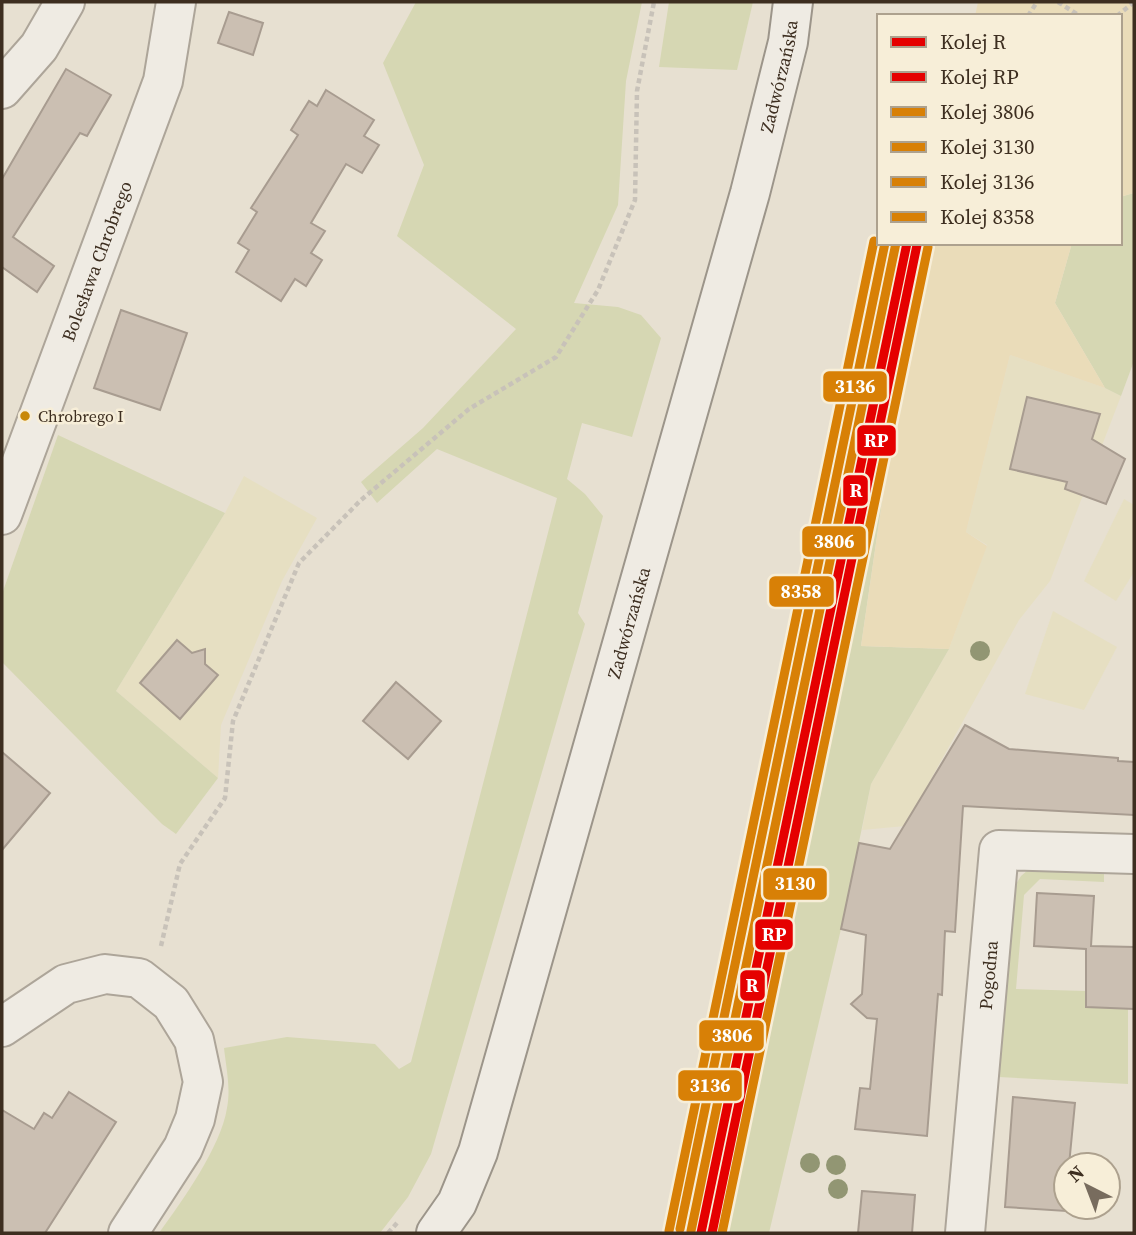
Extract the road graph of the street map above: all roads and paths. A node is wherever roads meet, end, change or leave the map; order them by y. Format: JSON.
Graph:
{"nodes":[{"id":1,"x":65,"y":2,"type":"edge"},
{"id":2,"x":176,"y":2,"type":"edge"},
{"id":3,"x":654,"y":2,"type":"edge"},
{"id":4,"x":793,"y":2,"type":"edge"},
{"id":5,"x":1058,"y":2,"type":"edge"},
{"id":6,"x":1134,"y":2,"type":"edge"},
{"id":7,"x":1077,"y":14,"type":"edge"},
{"id":8,"x":1119,"y":14,"type":"edge"},
{"id":9,"x":2,"y":89,"type":"edge"},
{"id":10,"x":2,"y":514,"type":"edge"},
{"id":11,"x":1134,"y":854,"type":"edge"},
{"id":12,"x":151,"y":988,"type":"junction"},
{"id":13,"x":2,"y":1027,"type":"edge"},
{"id":14,"x":128,"y":1233,"type":"edge"},
{"id":15,"x":436,"y":1233,"type":"edge"},
{"id":16,"x":965,"y":1233,"type":"edge"}],
"edges":[{"from":1,"to":9,"type":"street"},
{"from":2,"to":10,"type":"street","name":"Bolesława Chrobrego"},
{"from":3,"to":12,"type":"path"},
{"from":4,"to":15,"type":"street","name":"Zadwórzańska"},
{"from":5,"to":7,"type":"path"},
{"from":6,"to":8,"type":"path"},
{"from":11,"to":16,"type":"street","name":"Pogodna"},
{"from":12,"to":13,"type":"street"},
{"from":12,"to":14,"type":"street"}]}
